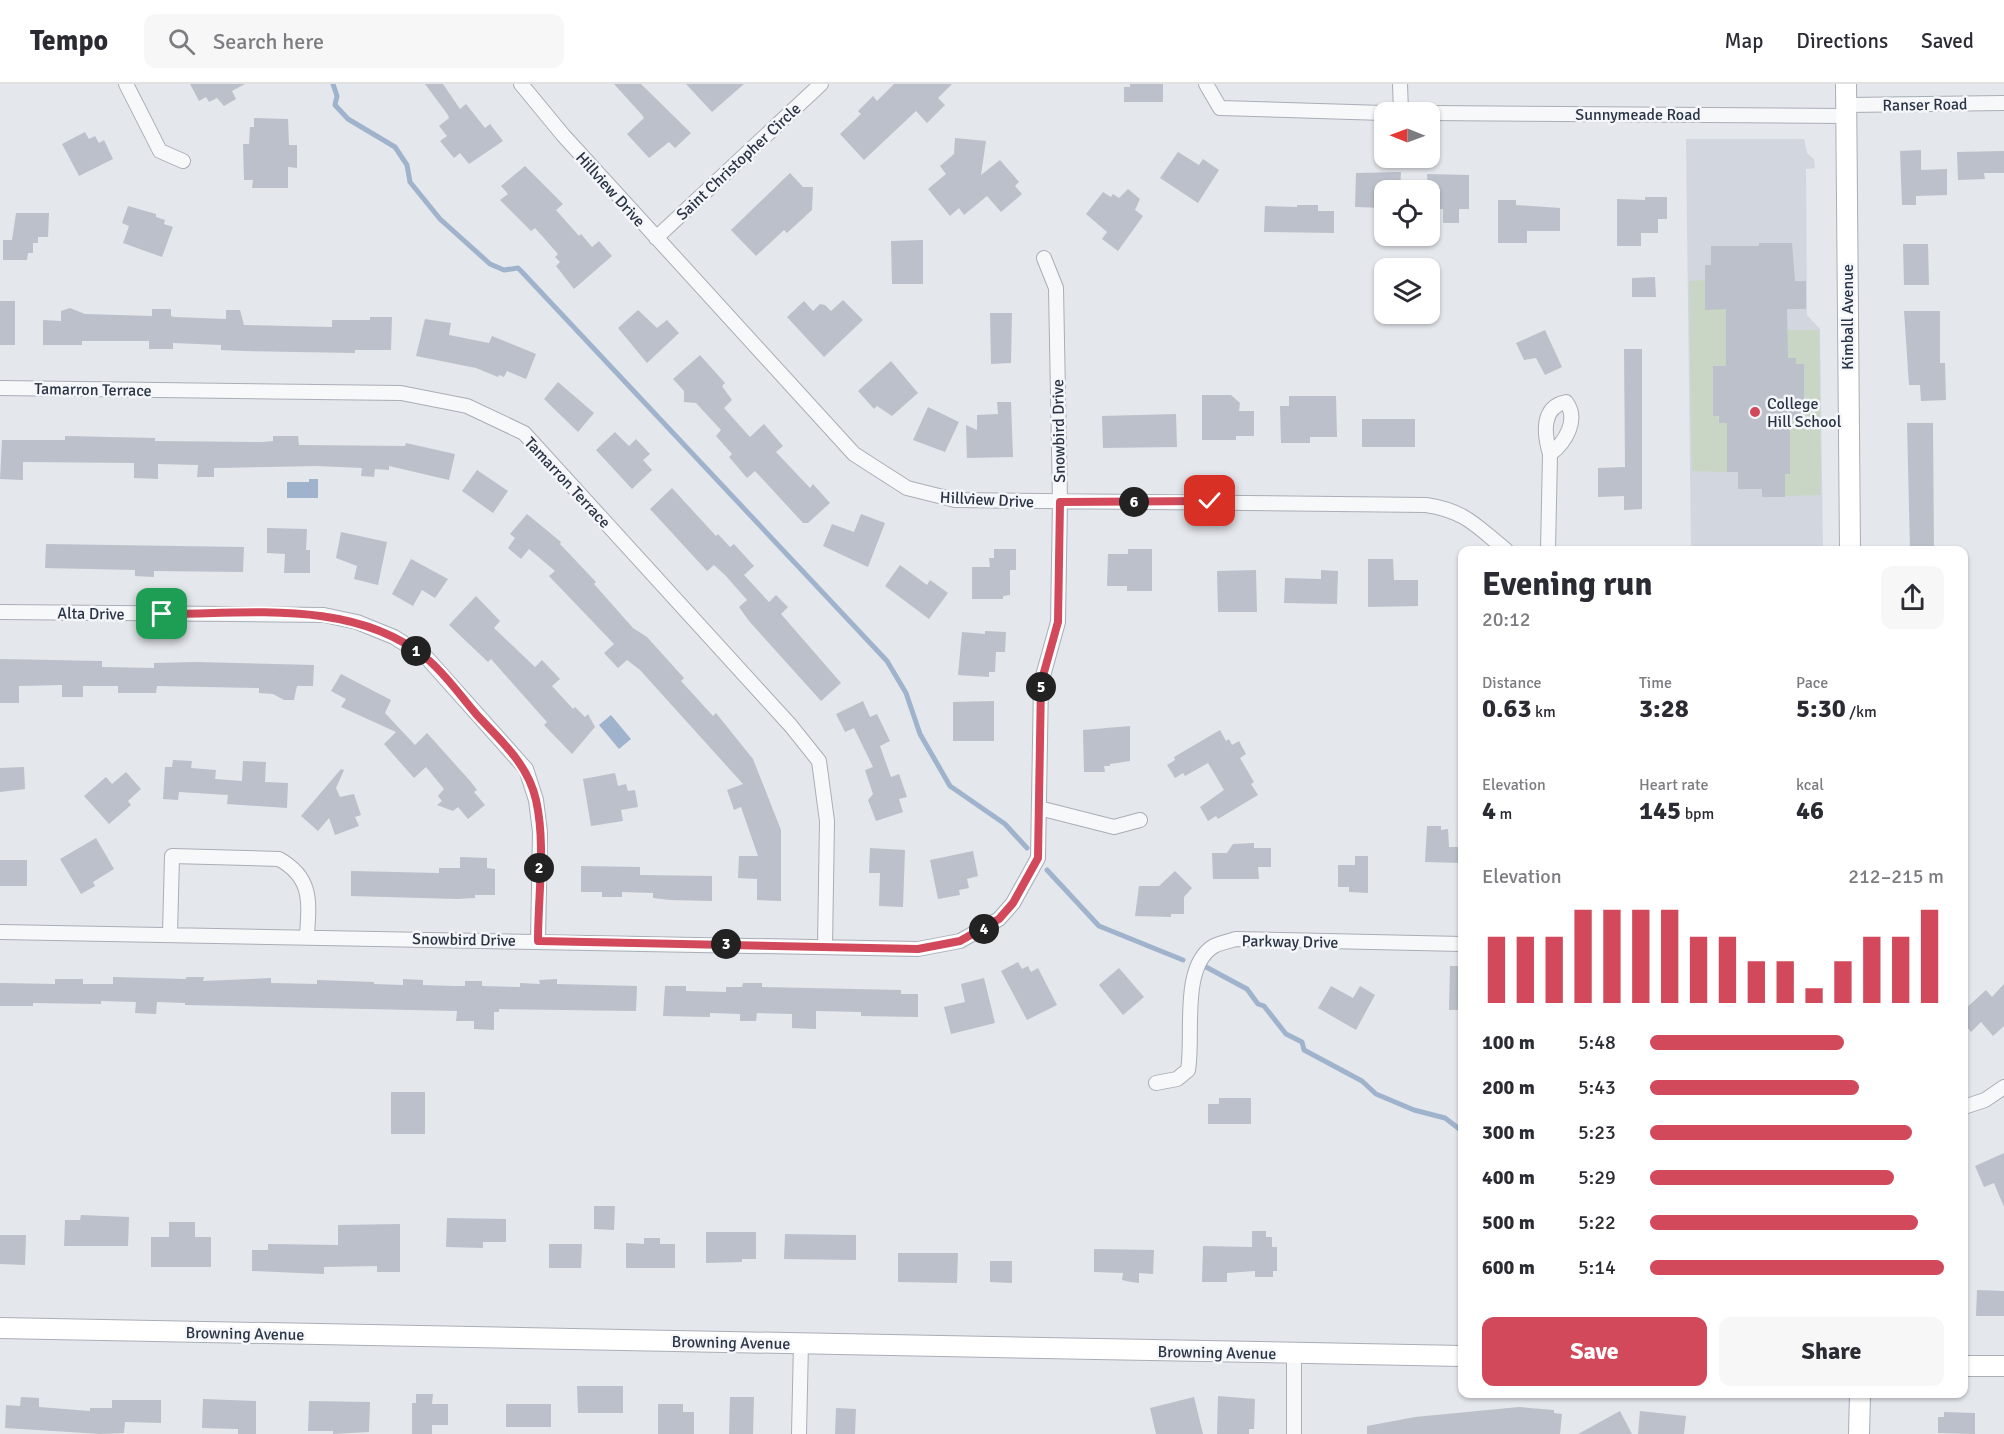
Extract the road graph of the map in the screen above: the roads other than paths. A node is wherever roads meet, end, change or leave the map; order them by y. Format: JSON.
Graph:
{"nodes":[{"id":1,"x":126,"y":84,"type":"edge"},
{"id":2,"x":521,"y":84,"type":"edge"},
{"id":3,"x":821,"y":84,"type":"edge"},
{"id":4,"x":1206,"y":84,"type":"edge"},
{"id":5,"x":1400,"y":84,"type":"edge"},
{"id":6,"x":1846,"y":84,"type":"edge"},
{"id":7,"x":1401,"y":102,"type":"edge"},
{"id":8,"x":2004,"y":103,"type":"edge"},
{"id":9,"x":1846,"y":110,"type":"junction"},
{"id":10,"x":1374,"y":112,"type":"edge"},
{"id":11,"x":1440,"y":113,"type":"edge"},
{"id":12,"x":183,"y":161,"type":"dead end"},
{"id":13,"x":656,"y":238,"type":"junction"},
{"id":14,"x":1044,"y":258,"type":"dead end"},
{"id":15,"x":0,"y":388,"type":"edge"},
{"id":16,"x":1550,"y":454,"type":"dead end"},
{"id":17,"x":1060,"y":502,"type":"junction"},
{"id":18,"x":1501,"y":546,"type":"edge"},
{"id":19,"x":1548,"y":546,"type":"edge"},
{"id":20,"x":1850,"y":546,"type":"edge"},
{"id":21,"x":0,"y":612,"type":"edge"},
{"id":22,"x":1039,"y":808,"type":"junction"},
{"id":23,"x":1140,"y":820,"type":"dead end"},
{"id":24,"x":0,"y":932,"type":"edge"},
{"id":25,"x":170,"y":934,"type":"junction"},
{"id":26,"x":307,"y":936,"type":"junction"},
{"id":27,"x":538,"y":941,"type":"junction"},
{"id":28,"x":1458,"y":944,"type":"edge"},
{"id":29,"x":825,"y":946,"type":"junction"},
{"id":30,"x":1156,"y":1083,"type":"dead end"},
{"id":31,"x":2004,"y":1087,"type":"edge"},
{"id":32,"x":1968,"y":1106,"type":"edge"},
{"id":33,"x":0,"y":1328,"type":"edge"},
{"id":34,"x":801,"y":1343,"type":"junction"},
{"id":35,"x":1294,"y":1353,"type":"junction"},
{"id":36,"x":1458,"y":1356,"type":"edge"},
{"id":37,"x":1968,"y":1366,"type":"edge"},
{"id":38,"x":2004,"y":1366,"type":"edge"},
{"id":39,"x":1860,"y":1398,"type":"edge"},
{"id":40,"x":799,"y":1434,"type":"edge"},
{"id":41,"x":1294,"y":1434,"type":"edge"},
{"id":42,"x":1859,"y":1434,"type":"edge"}],
"edges":[{"from":1,"to":12,"type":"street"},
{"from":2,"to":13,"type":"street","name":"Hillview Drive"},
{"from":3,"to":13,"type":"street","name":"Saint Christopher Circle"},
{"from":4,"to":10,"type":"street"},
{"from":5,"to":7,"type":"street"},
{"from":6,"to":9,"type":"street","name":"Kimball Avenue"},
{"from":8,"to":9,"type":"street","name":"Ranser Road"},
{"from":9,"to":11,"type":"street","name":"Sunnymeade Road"},
{"from":9,"to":20,"type":"street","name":"Kimball Avenue"},
{"from":13,"to":17,"type":"street","name":"Hillview Drive"},
{"from":14,"to":17,"type":"street","name":"Snowbird Drive"},
{"from":15,"to":29,"type":"street","name":"Tamarron Terrace"},
{"from":16,"to":19,"type":"street"},
{"from":17,"to":18,"type":"street","name":"Hillview Drive"},
{"from":17,"to":22,"type":"street","name":"Snowbird Drive"},
{"from":21,"to":27,"type":"street","name":"Alta Drive"},
{"from":22,"to":23,"type":"street"},
{"from":22,"to":29,"type":"street","name":"Snowbird Drive"},
{"from":24,"to":25,"type":"street","name":"Snowbird Drive"},
{"from":25,"to":26,"type":"street","name":"Snowbird Drive"},
{"from":25,"to":26,"type":"street"},
{"from":26,"to":27,"type":"street","name":"Snowbird Drive"},
{"from":27,"to":29,"type":"street","name":"Snowbird Drive"},
{"from":28,"to":30,"type":"street","name":"Parkway Drive"},
{"from":31,"to":32,"type":"street"},
{"from":33,"to":34,"type":"street","name":"Browning Avenue"},
{"from":34,"to":35,"type":"street","name":"Browning Avenue"},
{"from":34,"to":40,"type":"street"},
{"from":35,"to":36,"type":"street","name":"Browning Avenue"},
{"from":35,"to":41,"type":"street"},
{"from":37,"to":38,"type":"street"},
{"from":39,"to":42,"type":"street"}]}
